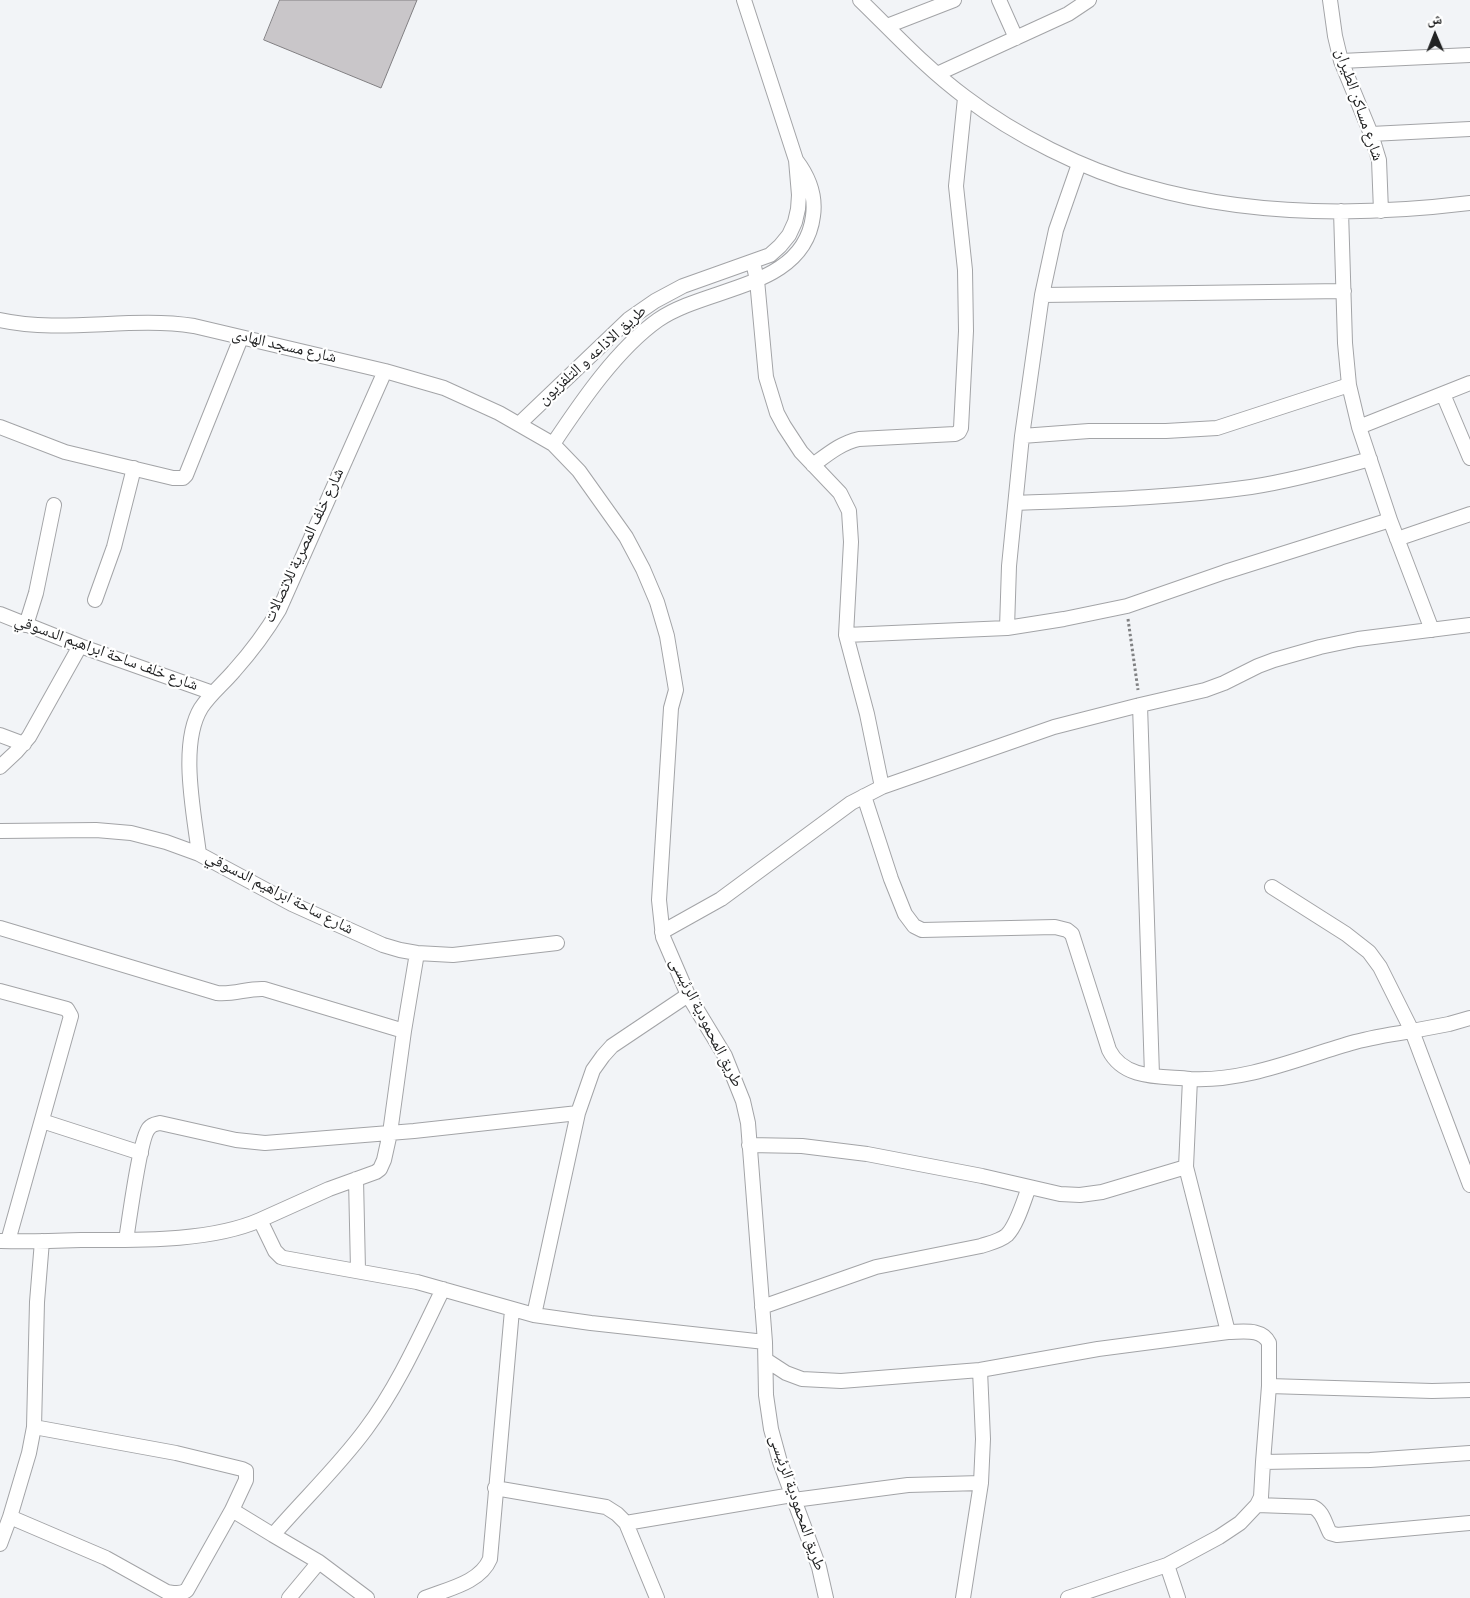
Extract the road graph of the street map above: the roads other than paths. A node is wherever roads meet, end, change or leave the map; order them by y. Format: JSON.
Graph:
{"nodes":[{"id":1,"x":744,"y":0,"type":"edge"},
{"id":2,"x":860,"y":0,"type":"edge"},
{"id":3,"x":954,"y":0,"type":"edge"},
{"id":4,"x":999,"y":0,"type":"edge"},
{"id":5,"x":1330,"y":0,"type":"edge"},
{"id":6,"x":1083,"y":2,"type":"edge"},
{"id":7,"x":887,"y":26,"type":"junction"},
{"id":8,"x":1016,"y":38,"type":"junction"},
{"id":9,"x":1470,"y":55,"type":"edge"},
{"id":10,"x":1341,"y":61,"type":"junction"},
{"id":11,"x":937,"y":74,"type":"junction"},
{"id":12,"x":965,"y":98,"type":"junction"},
{"id":13,"x":1470,"y":129,"type":"edge"},
{"id":14,"x":1371,"y":134,"type":"junction"},
{"id":15,"x":796,"y":160,"type":"junction"},
{"id":16,"x":1079,"y":164,"type":"junction"},
{"id":17,"x":1470,"y":203,"type":"edge"},
{"id":18,"x":1341,"y":211,"type":"junction"},
{"id":19,"x":1381,"y":211,"type":"junction"},
{"id":20,"x":753,"y":262,"type":"junction"},
{"id":21,"x":757,"y":280,"type":"junction"},
{"id":22,"x":1344,"y":291,"type":"junction"},
{"id":23,"x":1042,"y":295,"type":"junction"},
{"id":24,"x":0,"y":320,"type":"edge"},
{"id":25,"x":241,"y":338,"type":"junction"},
{"id":26,"x":385,"y":371,"type":"junction"},
{"id":27,"x":1470,"y":382,"type":"edge"},
{"id":28,"x":1349,"y":385,"type":"junction"},
{"id":29,"x":1442,"y":394,"type":"junction"},
{"id":30,"x":519,"y":424,"type":"junction"},
{"id":31,"x":0,"y":427,"type":"edge"},
{"id":32,"x":1359,"y":427,"type":"junction"},
{"id":33,"x":1022,"y":436,"type":"junction"},
{"id":34,"x":554,"y":444,"type":"junction"},
{"id":35,"x":1370,"y":458,"type":"junction"},
{"id":36,"x":1470,"y":458,"type":"edge"},
{"id":37,"x":813,"y":465,"type":"junction"},
{"id":38,"x":134,"y":468,"type":"junction"},
{"id":39,"x":1016,"y":503,"type":"junction"},
{"id":40,"x":54,"y":505,"type":"dead end"},
{"id":41,"x":1470,"y":514,"type":"edge"},
{"id":42,"x":1390,"y":520,"type":"junction"},
{"id":43,"x":1397,"y":539,"type":"junction"},
{"id":44,"x":95,"y":600,"type":"dead end"},
{"id":45,"x":0,"y":614,"type":"edge"},
{"id":46,"x":26,"y":625,"type":"junction"},
{"id":47,"x":1470,"y":625,"type":"edge"},
{"id":48,"x":1007,"y":628,"type":"junction"},
{"id":49,"x":1432,"y":630,"type":"junction"},
{"id":50,"x":846,"y":635,"type":"junction"},
{"id":51,"x":80,"y":646,"type":"junction"},
{"id":52,"x":213,"y":692,"type":"junction"},
{"id":53,"x":1140,"y":704,"type":"junction"},
{"id":54,"x":0,"y":735,"type":"edge"},
{"id":55,"x":24,"y":744,"type":"junction"},
{"id":56,"x":0,"y":767,"type":"edge"},
{"id":57,"x":882,"y":787,"type":"junction"},
{"id":58,"x":864,"y":796,"type":"junction"},
{"id":59,"x":0,"y":832,"type":"edge"},
{"id":60,"x":199,"y":854,"type":"junction"},
{"id":61,"x":1272,"y":887,"type":"dead end"},
{"id":62,"x":0,"y":928,"type":"edge"},
{"id":63,"x":662,"y":932,"type":"junction"},
{"id":64,"x":557,"y":943,"type":"dead end"},
{"id":65,"x":417,"y":953,"type":"junction"},
{"id":66,"x":0,"y":991,"type":"edge"},
{"id":67,"x":688,"y":995,"type":"junction"},
{"id":68,"x":1470,"y":1018,"type":"edge"},
{"id":69,"x":404,"y":1031,"type":"junction"},
{"id":70,"x":1412,"y":1031,"type":"junction"},
{"id":71,"x":1152,"y":1075,"type":"junction"},
{"id":72,"x":1190,"y":1079,"type":"junction"},
{"id":73,"x":578,"y":1112,"type":"junction"},
{"id":74,"x":42,"y":1121,"type":"junction"},
{"id":75,"x":390,"y":1133,"type":"junction"},
{"id":76,"x":749,"y":1145,"type":"junction"},
{"id":77,"x":141,"y":1153,"type":"junction"},
{"id":78,"x":1186,"y":1167,"type":"junction"},
{"id":79,"x":356,"y":1179,"type":"junction"},
{"id":80,"x":1470,"y":1185,"type":"edge"},
{"id":81,"x":1028,"y":1187,"type":"junction"},
{"id":82,"x":260,"y":1220,"type":"junction"},
{"id":83,"x":126,"y":1240,"type":"junction"},
{"id":84,"x":4,"y":1241,"type":"edge"},
{"id":85,"x":42,"y":1241,"type":"junction"},
{"id":86,"x":358,"y":1270,"type":"junction"},
{"id":87,"x":442,"y":1289,"type":"junction"},
{"id":88,"x":762,"y":1307,"type":"junction"},
{"id":89,"x":512,"y":1310,"type":"junction"},
{"id":90,"x":534,"y":1315,"type":"junction"},
{"id":91,"x":1228,"y":1332,"type":"junction"},
{"id":92,"x":765,"y":1342,"type":"junction"},
{"id":93,"x":766,"y":1360,"type":"junction"},
{"id":94,"x":980,"y":1370,"type":"junction"},
{"id":95,"x":1269,"y":1386,"type":"junction"},
{"id":96,"x":1470,"y":1390,"type":"edge"},
{"id":97,"x":34,"y":1427,"type":"junction"},
{"id":98,"x":1470,"y":1453,"type":"edge"},
{"id":99,"x":1262,"y":1462,"type":"junction"},
{"id":100,"x":981,"y":1483,"type":"junction"},
{"id":101,"x":495,"y":1488,"type":"junction"},
{"id":102,"x":793,"y":1497,"type":"junction"},
{"id":103,"x":1257,"y":1506,"type":"junction"},
{"id":104,"x":232,"y":1510,"type":"junction"},
{"id":105,"x":10,"y":1517,"type":"junction"},
{"id":106,"x":626,"y":1523,"type":"junction"},
{"id":107,"x":1470,"y":1523,"type":"edge"},
{"id":108,"x":273,"y":1535,"type":"junction"},
{"id":109,"x":0,"y":1544,"type":"edge"},
{"id":110,"x":319,"y":1562,"type":"junction"},
{"id":111,"x":1167,"y":1565,"type":"junction"},
{"id":112,"x":289,"y":1598,"type":"edge"},
{"id":113,"x":367,"y":1598,"type":"edge"},
{"id":114,"x":425,"y":1598,"type":"edge"},
{"id":115,"x":657,"y":1598,"type":"edge"},
{"id":116,"x":826,"y":1598,"type":"edge"},
{"id":117,"x":963,"y":1598,"type":"edge"},
{"id":118,"x":1068,"y":1598,"type":"edge"},
{"id":119,"x":1178,"y":1598,"type":"edge"}],
"edges":[{"from":1,"to":15,"type":"street","name":"طريق الاذاعه و التلفزيون"},
{"from":2,"to":7,"type":"street"},
{"from":3,"to":7,"type":"street"},
{"from":4,"to":8,"type":"street"},
{"from":5,"to":10,"type":"street","name":"شارع مساكن الطيران"},
{"from":6,"to":8,"type":"street"},
{"from":7,"to":11,"type":"street"},
{"from":8,"to":11,"type":"street"},
{"from":9,"to":10,"type":"street"},
{"from":10,"to":14,"type":"street","name":"شارع مساكن الطيران"},
{"from":11,"to":12,"type":"street"},
{"from":12,"to":16,"type":"street"},
{"from":12,"to":37,"type":"street"},
{"from":13,"to":14,"type":"street"},
{"from":14,"to":19,"type":"street","name":"شارع مساكن الطيران"},
{"from":15,"to":20,"type":"street","name":"طريق الاذاعه و التلفزيون"},
{"from":15,"to":21,"type":"street","name":"طريق الاذاعه و التلفزيون"},
{"from":16,"to":18,"type":"street"},
{"from":16,"to":23,"type":"street"},
{"from":17,"to":19,"type":"street"},
{"from":18,"to":19,"type":"street"},
{"from":18,"to":22,"type":"street"},
{"from":20,"to":21,"type":"street"},
{"from":20,"to":30,"type":"street","name":"طريق الاذاعه و التلفزيون"},
{"from":21,"to":34,"type":"street","name":"طريق الاذاعه و التلفزيون"},
{"from":21,"to":37,"type":"street"},
{"from":22,"to":23,"type":"street"},
{"from":22,"to":28,"type":"street"},
{"from":23,"to":33,"type":"street"},
{"from":24,"to":25,"type":"street","name":"شارع مسجد الهادى"},
{"from":25,"to":26,"type":"street","name":"شارع مسجد الهادى"},
{"from":25,"to":38,"type":"street"},
{"from":26,"to":30,"type":"street","name":"شارع مسجد الهادى"},
{"from":26,"to":52,"type":"street","name":"شارع خلف المصرية للاتصالات"},
{"from":27,"to":29,"type":"street"},
{"from":28,"to":32,"type":"street"},
{"from":28,"to":33,"type":"street"},
{"from":29,"to":32,"type":"street"},
{"from":29,"to":36,"type":"street"},
{"from":30,"to":34,"type":"street","name":"شارع مسجد الهادى"},
{"from":31,"to":38,"type":"street"},
{"from":32,"to":35,"type":"street"},
{"from":33,"to":39,"type":"street"},
{"from":34,"to":63,"type":"street","name":"طريق المحمودية الرئيسى"},
{"from":35,"to":39,"type":"street"},
{"from":35,"to":42,"type":"street"},
{"from":37,"to":50,"type":"street"},
{"from":38,"to":44,"type":"street"},
{"from":39,"to":48,"type":"street"},
{"from":40,"to":46,"type":"street"},
{"from":41,"to":43,"type":"street"},
{"from":42,"to":43,"type":"street"},
{"from":42,"to":48,"type":"street"},
{"from":43,"to":49,"type":"street"},
{"from":45,"to":46,"type":"street","name":"شارع خلف ساحة ابراهيم الدسوقي"},
{"from":46,"to":51,"type":"street","name":"شارع خلف ساحة ابراهيم الدسوقي"},
{"from":47,"to":49,"type":"street"},
{"from":48,"to":50,"type":"street"},
{"from":49,"to":53,"type":"street"},
{"from":50,"to":57,"type":"street"},
{"from":51,"to":52,"type":"street","name":"شارع خلف ساحة ابراهيم الدسوقي"},
{"from":51,"to":55,"type":"street"},
{"from":52,"to":60,"type":"street","name":"شارع خلف المصرية للاتصالات"},
{"from":53,"to":57,"type":"street"},
{"from":53,"to":71,"type":"street"},
{"from":54,"to":55,"type":"street"},
{"from":55,"to":56,"type":"street"},
{"from":57,"to":58,"type":"street"},
{"from":58,"to":63,"type":"street"},
{"from":58,"to":71,"type":"street"},
{"from":59,"to":60,"type":"street","name":"شارع ساحة ابراهيم الدسوقي"},
{"from":60,"to":65,"type":"street","name":"شارع ساحة ابراهيم الدسوقي"},
{"from":61,"to":70,"type":"street"},
{"from":62,"to":69,"type":"street"},
{"from":63,"to":67,"type":"street","name":"طريق المحمودية الرئيسى"},
{"from":64,"to":65,"type":"street","name":"شارع ساحة ابراهيم الدسوقي"},
{"from":65,"to":69,"type":"street"},
{"from":66,"to":74,"type":"street"},
{"from":67,"to":73,"type":"street"},
{"from":67,"to":76,"type":"street","name":"طريق المحمودية الرئيسى"},
{"from":68,"to":70,"type":"street"},
{"from":69,"to":75,"type":"street"},
{"from":70,"to":72,"type":"street"},
{"from":70,"to":80,"type":"street"},
{"from":71,"to":72,"type":"street"},
{"from":72,"to":78,"type":"street"},
{"from":73,"to":75,"type":"street"},
{"from":73,"to":90,"type":"street"},
{"from":74,"to":77,"type":"street"},
{"from":74,"to":84,"type":"street"},
{"from":75,"to":77,"type":"street"},
{"from":75,"to":79,"type":"street"},
{"from":76,"to":81,"type":"street"},
{"from":76,"to":88,"type":"street","name":"طريق المحمودية الرئيسى"},
{"from":77,"to":83,"type":"street"},
{"from":78,"to":81,"type":"street"},
{"from":78,"to":91,"type":"street"},
{"from":79,"to":82,"type":"street"},
{"from":79,"to":86,"type":"street"},
{"from":81,"to":88,"type":"street"},
{"from":82,"to":83,"type":"street"},
{"from":82,"to":86,"type":"street"},
{"from":83,"to":85,"type":"street"},
{"from":84,"to":85,"type":"street"},
{"from":85,"to":97,"type":"street"},
{"from":86,"to":87,"type":"street"},
{"from":87,"to":89,"type":"street"},
{"from":87,"to":108,"type":"street"},
{"from":88,"to":92,"type":"street","name":"طريق المحمودية الرئيسى"},
{"from":89,"to":90,"type":"street"},
{"from":89,"to":101,"type":"street"},
{"from":90,"to":92,"type":"street"},
{"from":91,"to":94,"type":"street"},
{"from":91,"to":95,"type":"street"},
{"from":92,"to":93,"type":"street","name":"طريق المحمودية الرئيسى"},
{"from":93,"to":94,"type":"street"},
{"from":93,"to":102,"type":"street","name":"طريق المحمودية الرئيسى"},
{"from":94,"to":100,"type":"street"},
{"from":95,"to":96,"type":"street"},
{"from":95,"to":99,"type":"street"},
{"from":97,"to":104,"type":"street"},
{"from":97,"to":105,"type":"street"},
{"from":98,"to":99,"type":"street"},
{"from":99,"to":103,"type":"street"},
{"from":100,"to":102,"type":"street"},
{"from":100,"to":117,"type":"street"},
{"from":101,"to":106,"type":"street"},
{"from":101,"to":114,"type":"street"},
{"from":102,"to":106,"type":"street"},
{"from":102,"to":116,"type":"street","name":"طريق المحمودية الرئيسى"},
{"from":103,"to":107,"type":"street"},
{"from":103,"to":111,"type":"street"},
{"from":104,"to":105,"type":"street"},
{"from":104,"to":108,"type":"street"},
{"from":105,"to":109,"type":"street"},
{"from":106,"to":115,"type":"street"},
{"from":108,"to":110,"type":"street"},
{"from":110,"to":112,"type":"street"},
{"from":110,"to":113,"type":"street"},
{"from":111,"to":118,"type":"street"},
{"from":111,"to":119,"type":"street"}]}
